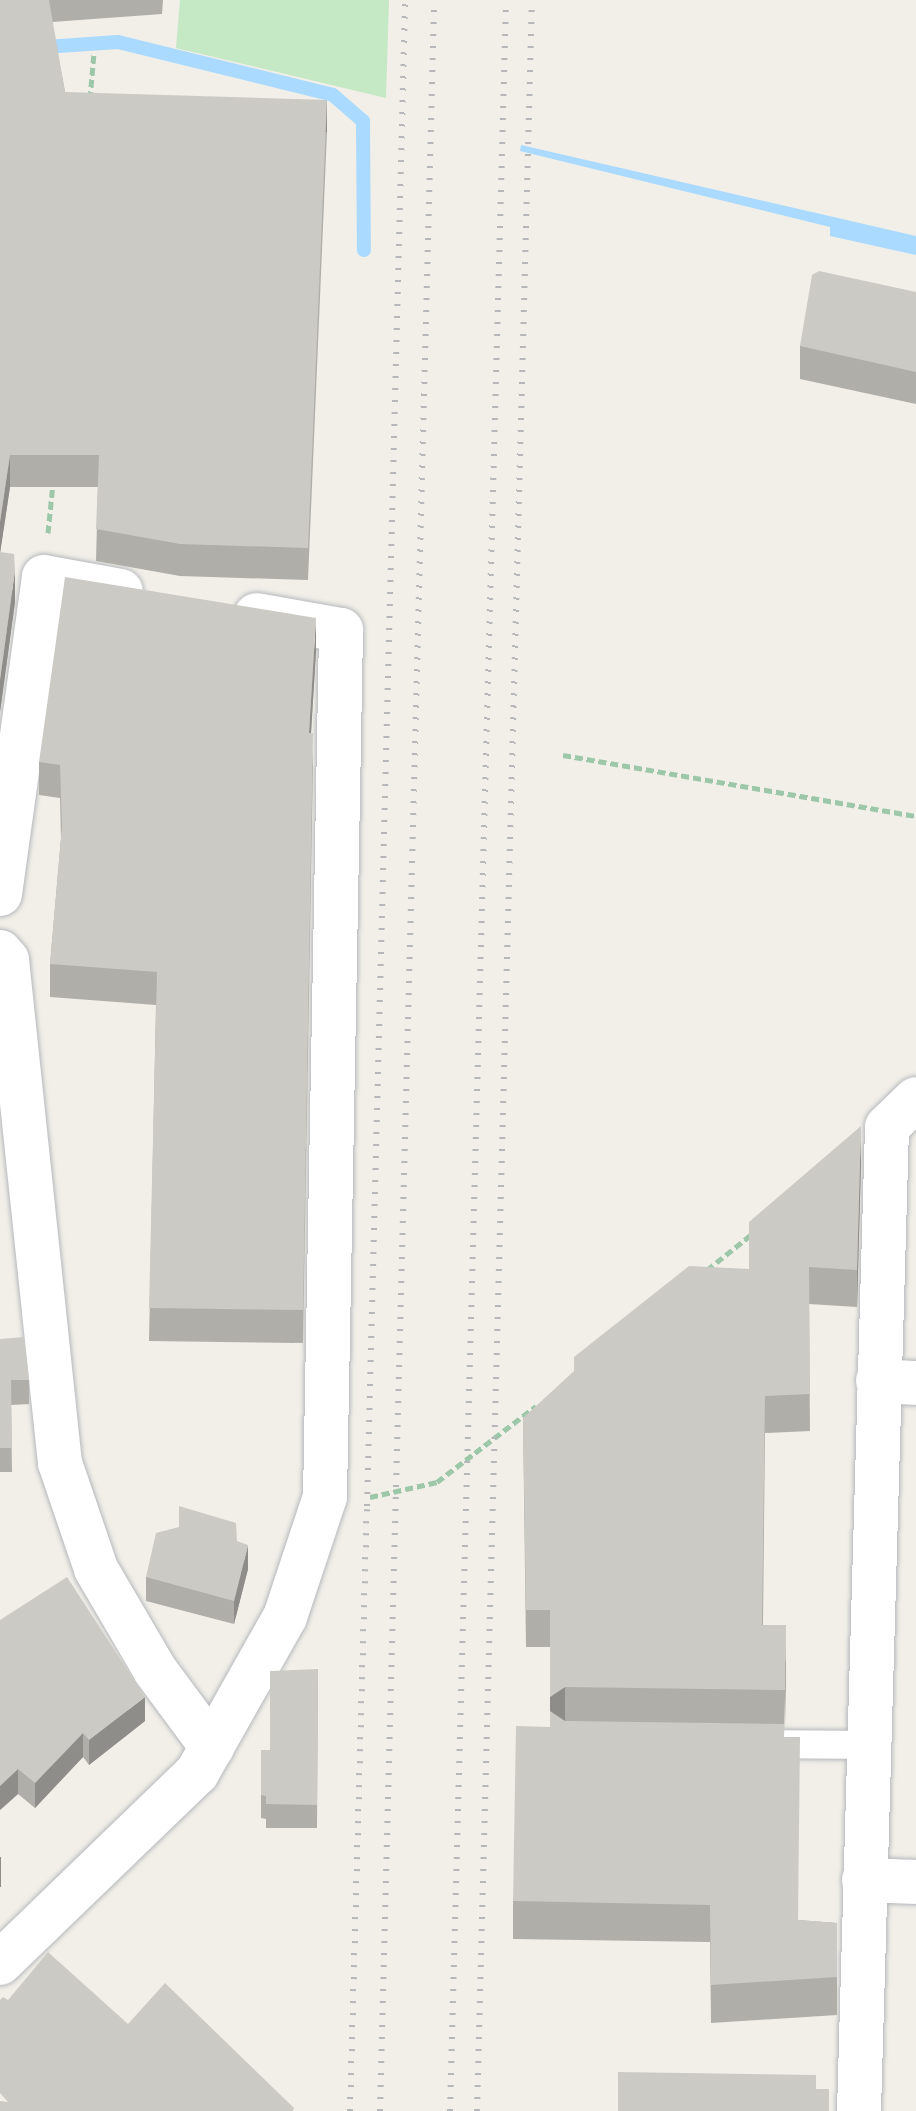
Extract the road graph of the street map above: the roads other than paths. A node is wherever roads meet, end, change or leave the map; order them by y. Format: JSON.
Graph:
{"nodes":[{"id":1,"x":169,"y":599,"type":"edge"},
{"id":2,"x":216,"y":608,"type":"edge"},
{"id":3,"x":0,"y":894,"type":"edge"},
{"id":4,"x":0,"y":952,"type":"edge"},
{"id":5,"x":916,"y":1099,"type":"edge"},
{"id":6,"x":897,"y":1382,"type":"edge"},
{"id":7,"x":739,"y":1743,"type":"edge"},
{"id":8,"x":866,"y":1745,"type":"junction"},
{"id":9,"x":212,"y":1747,"type":"junction"},
{"id":10,"x":864,"y":1880,"type":"junction"},
{"id":11,"x":916,"y":1882,"type":"edge"},
{"id":12,"x":0,"y":1963,"type":"edge"},
{"id":13,"x":859,"y":2111,"type":"edge"}],
"edges":[{"from":1,"to":3,"type":"street"},
{"from":2,"to":9,"type":"street"},
{"from":4,"to":9,"type":"street"},
{"from":5,"to":6,"type":"street"},
{"from":6,"to":8,"type":"street"},
{"from":7,"to":8,"type":"lane"},
{"from":8,"to":10,"type":"street"},
{"from":9,"to":12,"type":"street"},
{"from":10,"to":11,"type":"street"},
{"from":10,"to":13,"type":"street"}]}
